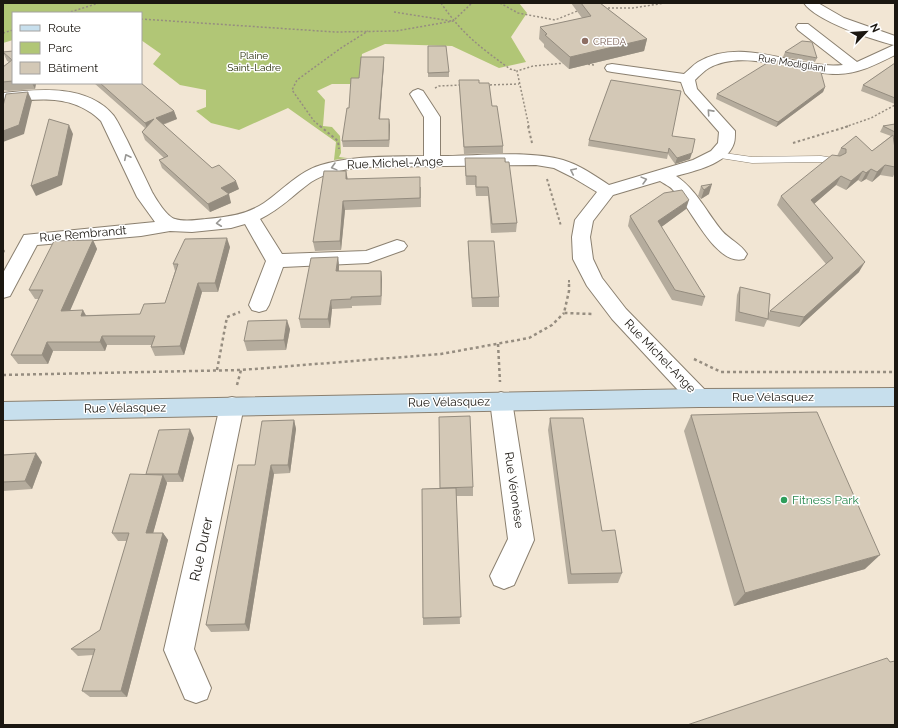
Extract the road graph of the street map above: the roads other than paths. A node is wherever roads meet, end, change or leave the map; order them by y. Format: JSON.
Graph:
{"nodes":[{"id":1,"x":810,"y":3,"type":"edge"},
{"id":2,"x":803,"y":27,"type":"dead end"},
{"id":3,"x":895,"y":41,"type":"edge"},
{"id":4,"x":895,"y":49,"type":"edge"},
{"id":5,"x":855,"y":67,"type":"junction"},
{"id":6,"x":612,"y":68,"type":"road end"},
{"id":7,"x":687,"y":79,"type":"junction"},
{"id":8,"x":418,"y":94,"type":"road end"},
{"id":9,"x":3,"y":98,"type":"edge"},
{"id":10,"x":717,"y":155,"type":"junction"},
{"id":11,"x":432,"y":161,"type":"junction"},
{"id":12,"x":836,"y":161,"type":"edge"},
{"id":13,"x":663,"y":175,"type":"junction"},
{"id":14,"x":607,"y":191,"type":"junction"},
{"id":15,"x":250,"y":217,"type":"junction"},
{"id":16,"x":170,"y":225,"type":"junction"},
{"id":17,"x":397,"y":246,"type":"dead end"},
{"id":18,"x":738,"y":254,"type":"dead end"},
{"id":19,"x":276,"y":261,"type":"junction"},
{"id":20,"x":3,"y":291,"type":"edge"},
{"id":21,"x":259,"y":305,"type":"road end"},
{"id":22,"x":895,"y":397,"type":"edge"},
{"id":23,"x":699,"y":398,"type":"junction"},
{"id":24,"x":500,"y":401,"type":"junction"},
{"id":25,"x":232,"y":406,"type":"junction"},
{"id":26,"x":3,"y":411,"type":"edge"},
{"id":27,"x":504,"y":576,"type":"dead end"},
{"id":28,"x":196,"y":688,"type":"dead end"}],
"edges":[{"from":1,"to":3,"type":"street"},
{"from":2,"to":5,"type":"street","name":"Rue Modigliani"},
{"from":4,"to":5,"type":"street","name":"Rue Modigliani"},
{"from":5,"to":7,"type":"street","name":"Rue Modigliani"},
{"from":6,"to":7,"type":"street"},
{"from":10,"to":7,"type":"street","one_way":true},
{"from":8,"to":11,"type":"street"},
{"from":16,"to":9,"type":"street","one_way":true},
{"from":10,"to":12,"type":"lane"},
{"from":10,"to":13,"type":"street"},
{"from":14,"to":11,"type":"street","name":"Rue Michel-Ange","one_way":true},
{"from":11,"to":15,"type":"street","name":"Rue Michel-Ange","one_way":true},
{"from":14,"to":13,"type":"street","one_way":true},
{"from":13,"to":18,"type":"street"},
{"from":14,"to":23,"type":"street","name":"Rue Michel-Ange"},
{"from":15,"to":16,"type":"street","name":"Rue Michel-Ange","one_way":true},
{"from":15,"to":19,"type":"street"},
{"from":16,"to":20,"type":"street","name":"Rue Rembrandt"},
{"from":17,"to":19,"type":"street"},
{"from":19,"to":21,"type":"street"},
{"from":22,"to":23,"type":"street","name":"Rue Vélasquez"},
{"from":23,"to":24,"type":"street","name":"Rue Vélasquez"},
{"from":24,"to":25,"type":"street","name":"Rue Vélasquez"},
{"from":24,"to":27,"type":"street","name":"Rue Véronèse"},
{"from":25,"to":26,"type":"street","name":"Rue Vélasquez"},
{"from":25,"to":28,"type":"street","name":"Rue Durer"}]}
